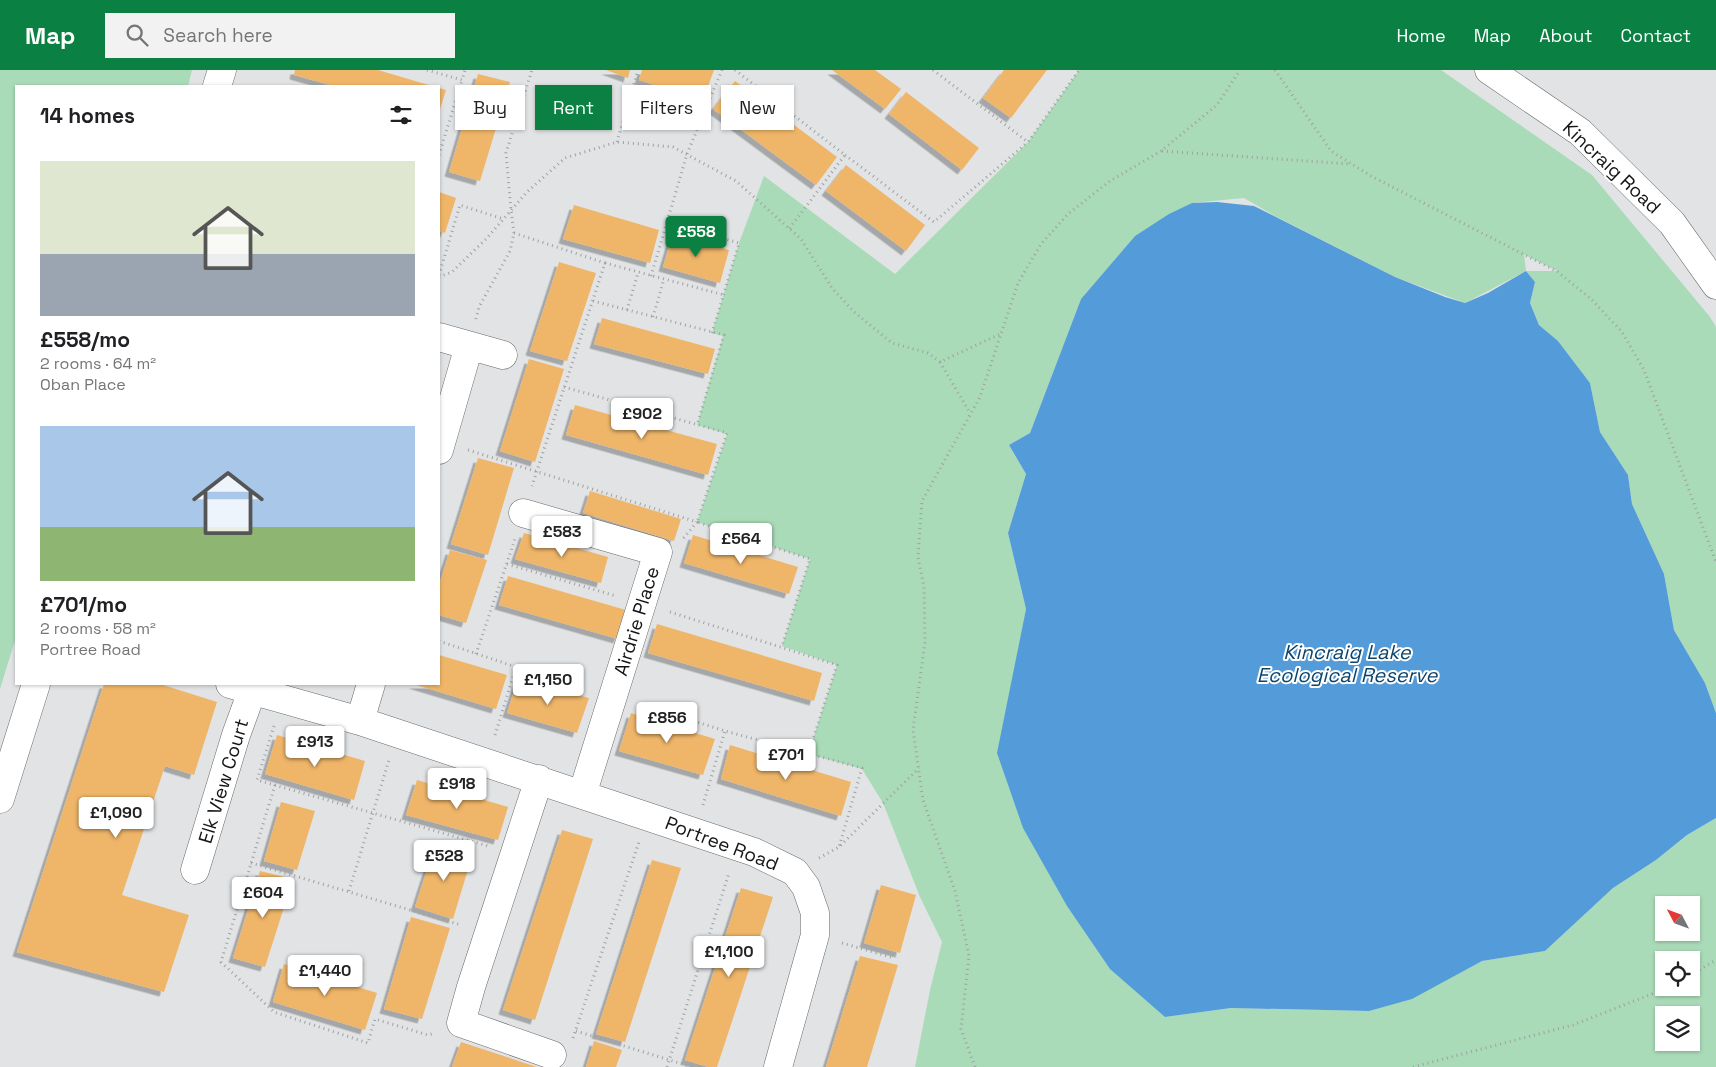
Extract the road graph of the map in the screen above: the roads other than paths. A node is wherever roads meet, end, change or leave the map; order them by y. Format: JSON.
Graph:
{"nodes":[{"id":1,"x":222,"y":70,"type":"edge"},
{"id":2,"x":1489,"y":70,"type":"edge"},
{"id":3,"x":217,"y":85,"type":"edge"},
{"id":4,"x":1716,"y":285,"type":"edge"},
{"id":5,"x":440,"y":338,"type":"edge"},
{"id":6,"x":469,"y":346,"type":"junction"},
{"id":7,"x":503,"y":355,"type":"dead end"},
{"id":8,"x":440,"y":446,"type":"edge"},
{"id":9,"x":523,"y":513,"type":"road end"},
{"id":10,"x":36,"y":685,"type":"edge"},
{"id":11,"x":371,"y":685,"type":"edge"},
{"id":12,"x":241,"y":687,"type":"edge"},
{"id":13,"x":360,"y":721,"type":"junction"},
{"id":14,"x":539,"y":780,"type":"junction"},
{"id":15,"x":582,"y":795,"type":"junction"},
{"id":16,"x":0,"y":800,"type":"edge"},
{"id":17,"x":195,"y":870,"type":"dead end"},
{"id":18,"x":562,"y":1050,"type":"road end"},
{"id":19,"x":778,"y":1067,"type":"edge"}],
"edges":[{"from":1,"to":3,"type":"street"},
{"from":2,"to":4,"type":"street","name":"Kincraig Road"},
{"from":5,"to":6,"type":"street"},
{"from":6,"to":7,"type":"street"},
{"from":6,"to":8,"type":"street"},
{"from":9,"to":15,"type":"street","name":"Airdrie Place"},
{"from":10,"to":16,"type":"street"},
{"from":11,"to":13,"type":"street"},
{"from":12,"to":13,"type":"street","name":"Portree Road"},
{"from":12,"to":17,"type":"street","name":"Elk View Court"},
{"from":13,"to":14,"type":"street","name":"Portree Road"},
{"from":14,"to":15,"type":"street","name":"Portree Road"},
{"from":14,"to":18,"type":"street"},
{"from":15,"to":19,"type":"street","name":"Portree Road"}]}
